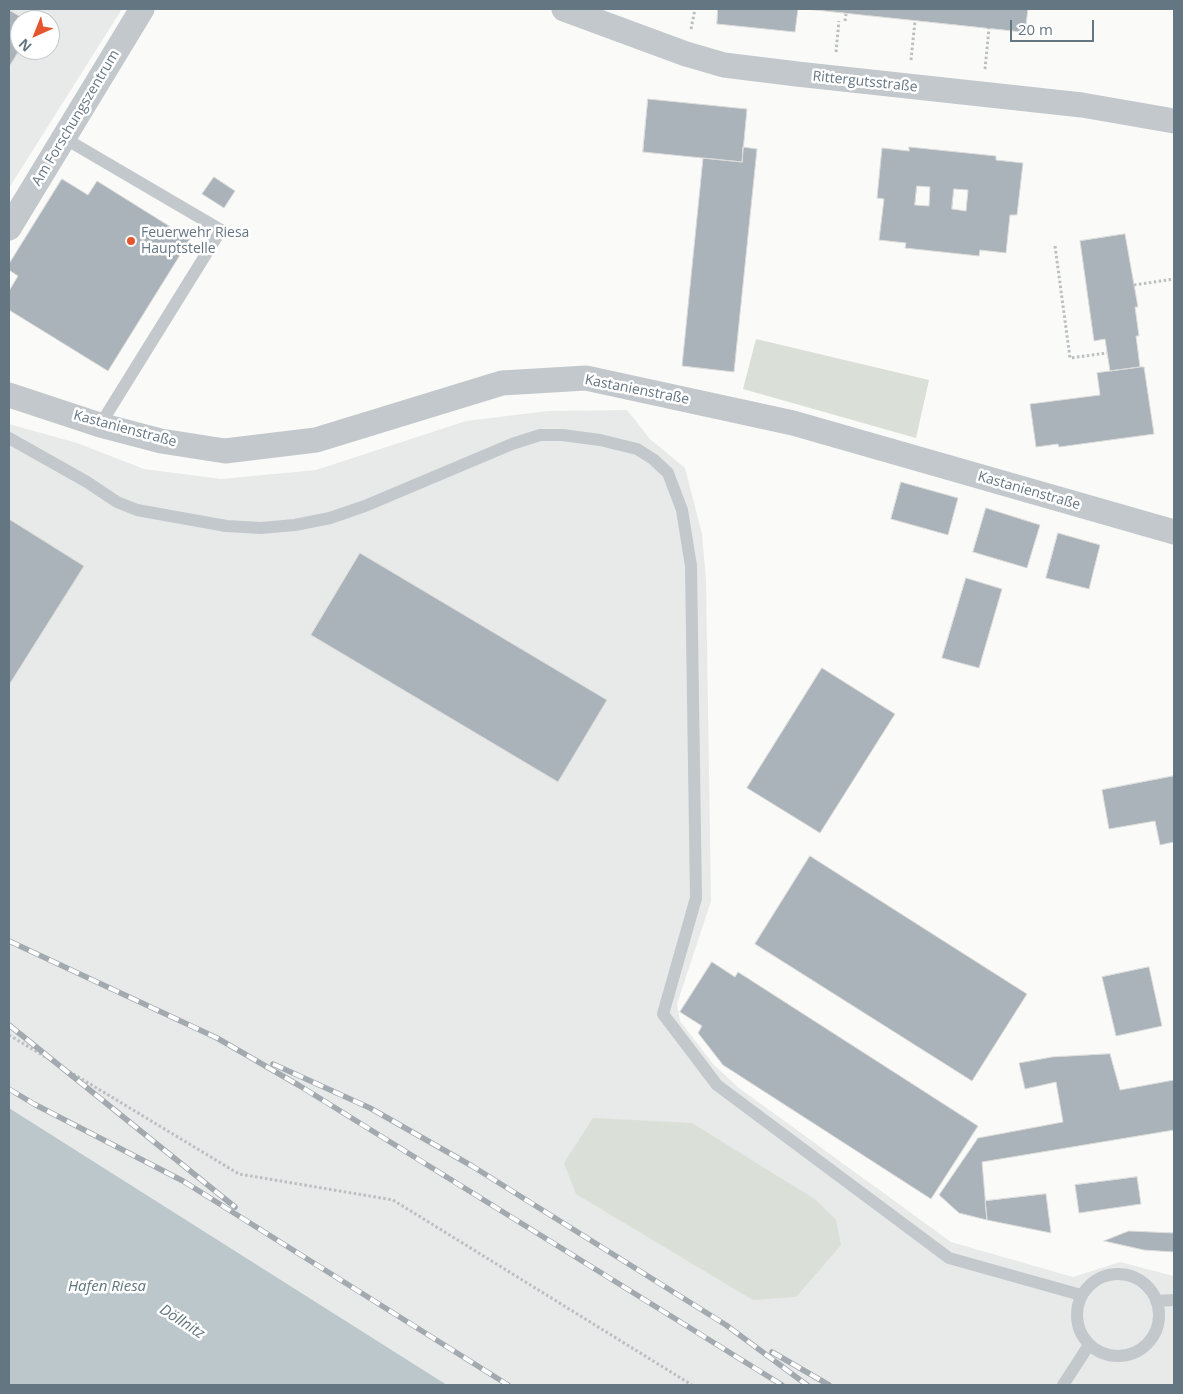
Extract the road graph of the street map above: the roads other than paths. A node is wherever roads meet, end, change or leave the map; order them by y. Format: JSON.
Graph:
{"nodes":[{"id":1,"x":142,"y":9,"type":"edge"},
{"id":2,"x":573,"y":10,"type":"edge"},
{"id":3,"x":1174,"y":120,"type":"edge"},
{"id":4,"x":64,"y":138,"type":"junction"},
{"id":5,"x":9,"y":228,"type":"edge"},
{"id":6,"x":9,"y":395,"type":"edge"},
{"id":7,"x":100,"y":424,"type":"junction"},
{"id":8,"x":9,"y":438,"type":"edge"},
{"id":9,"x":1174,"y":532,"type":"edge"},
{"id":10,"x":1081,"y":1295,"type":"junction"},
{"id":11,"x":1156,"y":1300,"type":"junction"},
{"id":12,"x":1174,"y":1300,"type":"edge"},
{"id":13,"x":1089,"y":1345,"type":"junction"},
{"id":14,"x":1063,"y":1385,"type":"edge"}],
"edges":[{"from":1,"to":4,"type":"street","name":"Am Forschungszentrum"},
{"from":2,"to":3,"type":"street","name":"Rittergutsstraße"},
{"from":4,"to":5,"type":"street","name":"Am Forschungszentrum"},
{"from":4,"to":7,"type":"lane"},
{"from":6,"to":7,"type":"street","name":"Kastanienstraße"},
{"from":7,"to":9,"type":"street","name":"Kastanienstraße"},
{"from":8,"to":10,"type":"lane"},
{"from":10,"to":11,"type":"lane"},
{"from":10,"to":13,"type":"lane"},
{"from":11,"to":12,"type":"lane"},
{"from":11,"to":13,"type":"lane"},
{"from":13,"to":14,"type":"lane"}]}
